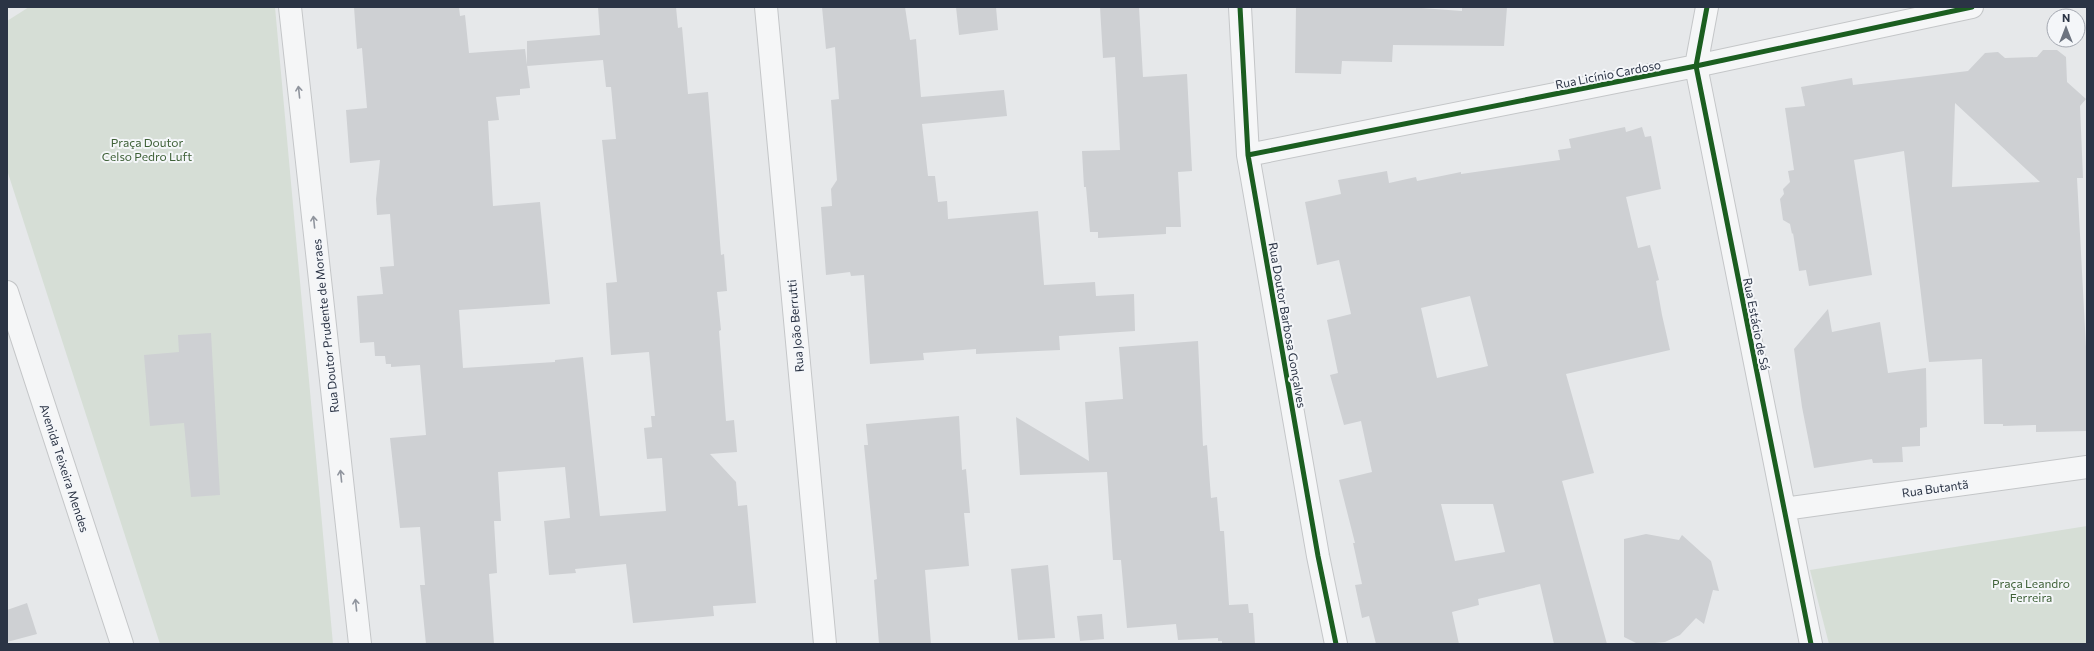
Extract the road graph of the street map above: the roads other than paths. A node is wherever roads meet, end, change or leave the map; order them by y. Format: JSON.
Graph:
{"nodes":[{"id":1,"x":290,"y":7,"type":"edge"},
{"id":2,"x":766,"y":7,"type":"edge"},
{"id":3,"x":1240,"y":7,"type":"edge"},
{"id":4,"x":1707,"y":7,"type":"edge"},
{"id":5,"x":1972,"y":7,"type":"edge"},
{"id":6,"x":1696,"y":66,"type":"junction"},
{"id":7,"x":1248,"y":155,"type":"junction"},
{"id":8,"x":7,"y":292,"type":"edge"},
{"id":9,"x":2087,"y":467,"type":"edge"},
{"id":10,"x":1784,"y":509,"type":"junction"},
{"id":11,"x":122,"y":644,"type":"edge"},
{"id":12,"x":360,"y":644,"type":"edge"},
{"id":13,"x":825,"y":644,"type":"edge"},
{"id":14,"x":1336,"y":644,"type":"edge"},
{"id":15,"x":1811,"y":644,"type":"edge"}],
"edges":[{"from":12,"to":1,"type":"street","name":"Rua Doutor Prudente de Moraes","one_way":true},
{"from":2,"to":13,"type":"street","name":"Rua João Berrutti"},
{"from":3,"to":7,"type":"street","name":"Rua Doutor Barbosa Gonçalves"},
{"from":4,"to":6,"type":"street","name":"Rua Estácio de Sá"},
{"from":5,"to":6,"type":"street","name":"Rua Licínio Cardoso"},
{"from":6,"to":7,"type":"street","name":"Rua Licínio Cardoso"},
{"from":6,"to":10,"type":"street","name":"Rua Estácio de Sá"},
{"from":7,"to":14,"type":"street","name":"Rua Doutor Barbosa Gonçalves"},
{"from":8,"to":11,"type":"street","name":"Avenida Teixeira Mendes"},
{"from":9,"to":10,"type":"street","name":"Rua Butantã"},
{"from":10,"to":15,"type":"street","name":"Rua Estácio de Sá"}]}
